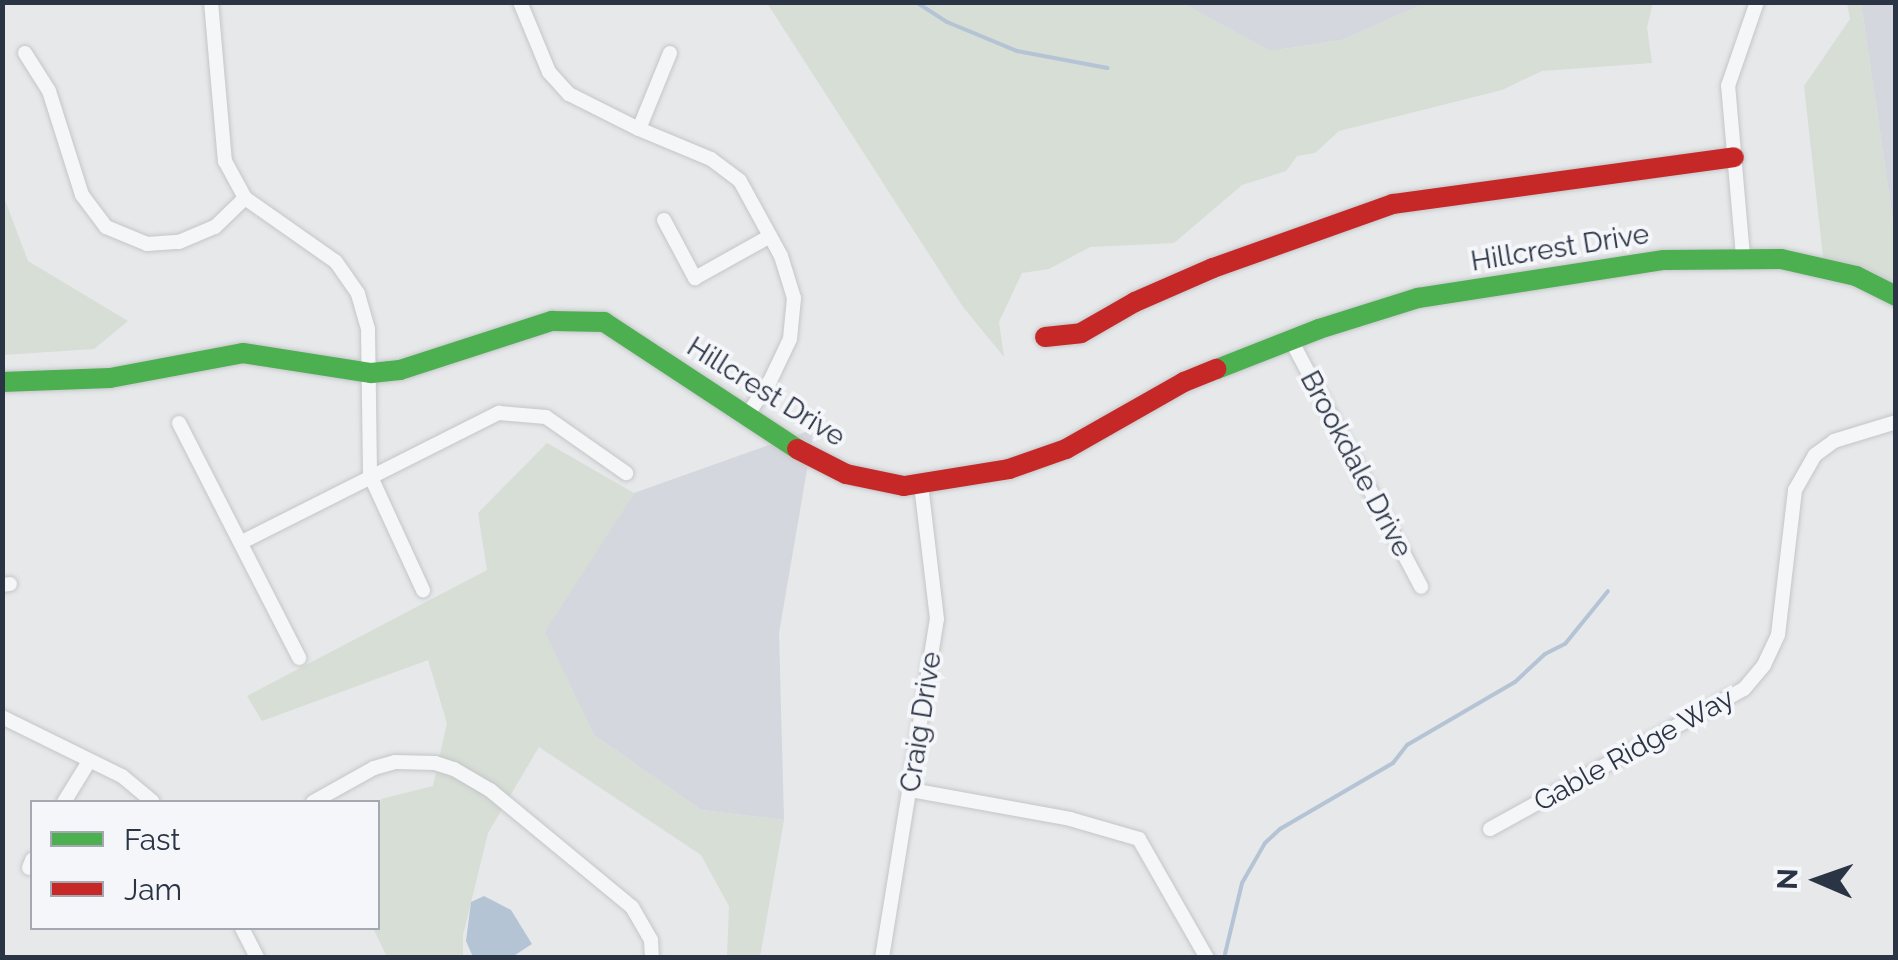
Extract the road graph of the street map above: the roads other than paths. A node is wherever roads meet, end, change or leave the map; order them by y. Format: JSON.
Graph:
{"nodes":[{"id":1,"x":211,"y":2,"type":"edge"},
{"id":2,"x":520,"y":2,"type":"edge"},
{"id":3,"x":1758,"y":2,"type":"edge"},
{"id":4,"x":670,"y":52,"type":"dead end"},
{"id":5,"x":26,"y":54,"type":"dead end"},
{"id":6,"x":639,"y":129,"type":"junction"},
{"id":7,"x":1734,"y":157,"type":"junction"},
{"id":8,"x":245,"y":198,"type":"junction"},
{"id":9,"x":664,"y":220,"type":"dead end"},
{"id":10,"x":770,"y":236,"type":"junction"},
{"id":11,"x":1743,"y":256,"type":"junction"},
{"id":12,"x":1896,"y":296,"type":"edge"},
{"id":13,"x":1045,"y":337,"type":"dead end"},
{"id":14,"x":1291,"y":340,"type":"junction"},
{"id":15,"x":371,"y":373,"type":"junction"},
{"id":16,"x":2,"y":382,"type":"edge"},
{"id":17,"x":746,"y":417,"type":"junction"},
{"id":18,"x":1896,"y":422,"type":"edge"},
{"id":19,"x":179,"y":423,"type":"dead end"},
{"id":20,"x":626,"y":473,"type":"dead end"},
{"id":21,"x":370,"y":475,"type":"junction"},
{"id":22,"x":921,"y":485,"type":"junction"},
{"id":23,"x":242,"y":542,"type":"junction"},
{"id":24,"x":1420,"y":587,"type":"dead end"},
{"id":25,"x":423,"y":590,"type":"dead end"},
{"id":26,"x":299,"y":658,"type":"dead end"},
{"id":27,"x":2,"y":718,"type":"edge"},
{"id":28,"x":88,"y":763,"type":"junction"},
{"id":29,"x":911,"y":790,"type":"junction"},
{"id":30,"x":65,"y":800,"type":"edge"},
{"id":31,"x":150,"y":800,"type":"edge"},
{"id":32,"x":316,"y":800,"type":"edge"},
{"id":33,"x":1490,"y":829,"type":"dead end"},
{"id":34,"x":243,"y":930,"type":"edge"},
{"id":35,"x":1202,"y":956,"type":"edge"},
{"id":36,"x":258,"y":958,"type":"edge"},
{"id":37,"x":652,"y":958,"type":"edge"},
{"id":38,"x":882,"y":958,"type":"edge"}],
"edges":[{"from":1,"to":8,"type":"street"},
{"from":2,"to":6,"type":"street"},
{"from":3,"to":7,"type":"street"},
{"from":4,"to":6,"type":"street"},
{"from":5,"to":8,"type":"street"},
{"from":6,"to":10,"type":"street"},
{"from":7,"to":11,"type":"street"},
{"from":7,"to":13,"type":"street"},
{"from":8,"to":15,"type":"street"},
{"from":9,"to":10,"type":"street"},
{"from":10,"to":17,"type":"street"},
{"from":11,"to":12,"type":"street","name":"Hillcrest Drive"},
{"from":11,"to":14,"type":"street","name":"Hillcrest Drive"},
{"from":14,"to":22,"type":"street","name":"Hillcrest Drive"},
{"from":14,"to":24,"type":"street","name":"Brookdale Drive"},
{"from":15,"to":16,"type":"street","name":"Hillcrest Drive"},
{"from":15,"to":17,"type":"street","name":"Hillcrest Drive"},
{"from":15,"to":21,"type":"street"},
{"from":17,"to":22,"type":"street","name":"Hillcrest Drive"},
{"from":18,"to":33,"type":"street","name":"Gable Ridge Way"},
{"from":19,"to":23,"type":"street"},
{"from":20,"to":21,"type":"street"},
{"from":21,"to":23,"type":"street"},
{"from":21,"to":25,"type":"street"},
{"from":22,"to":29,"type":"street","name":"Craig Drive"},
{"from":23,"to":26,"type":"street"},
{"from":27,"to":28,"type":"street"},
{"from":28,"to":30,"type":"street"},
{"from":28,"to":31,"type":"street"},
{"from":29,"to":35,"type":"street"},
{"from":29,"to":38,"type":"street","name":"Craig Drive"},
{"from":32,"to":37,"type":"street"},
{"from":34,"to":36,"type":"street"}]}
